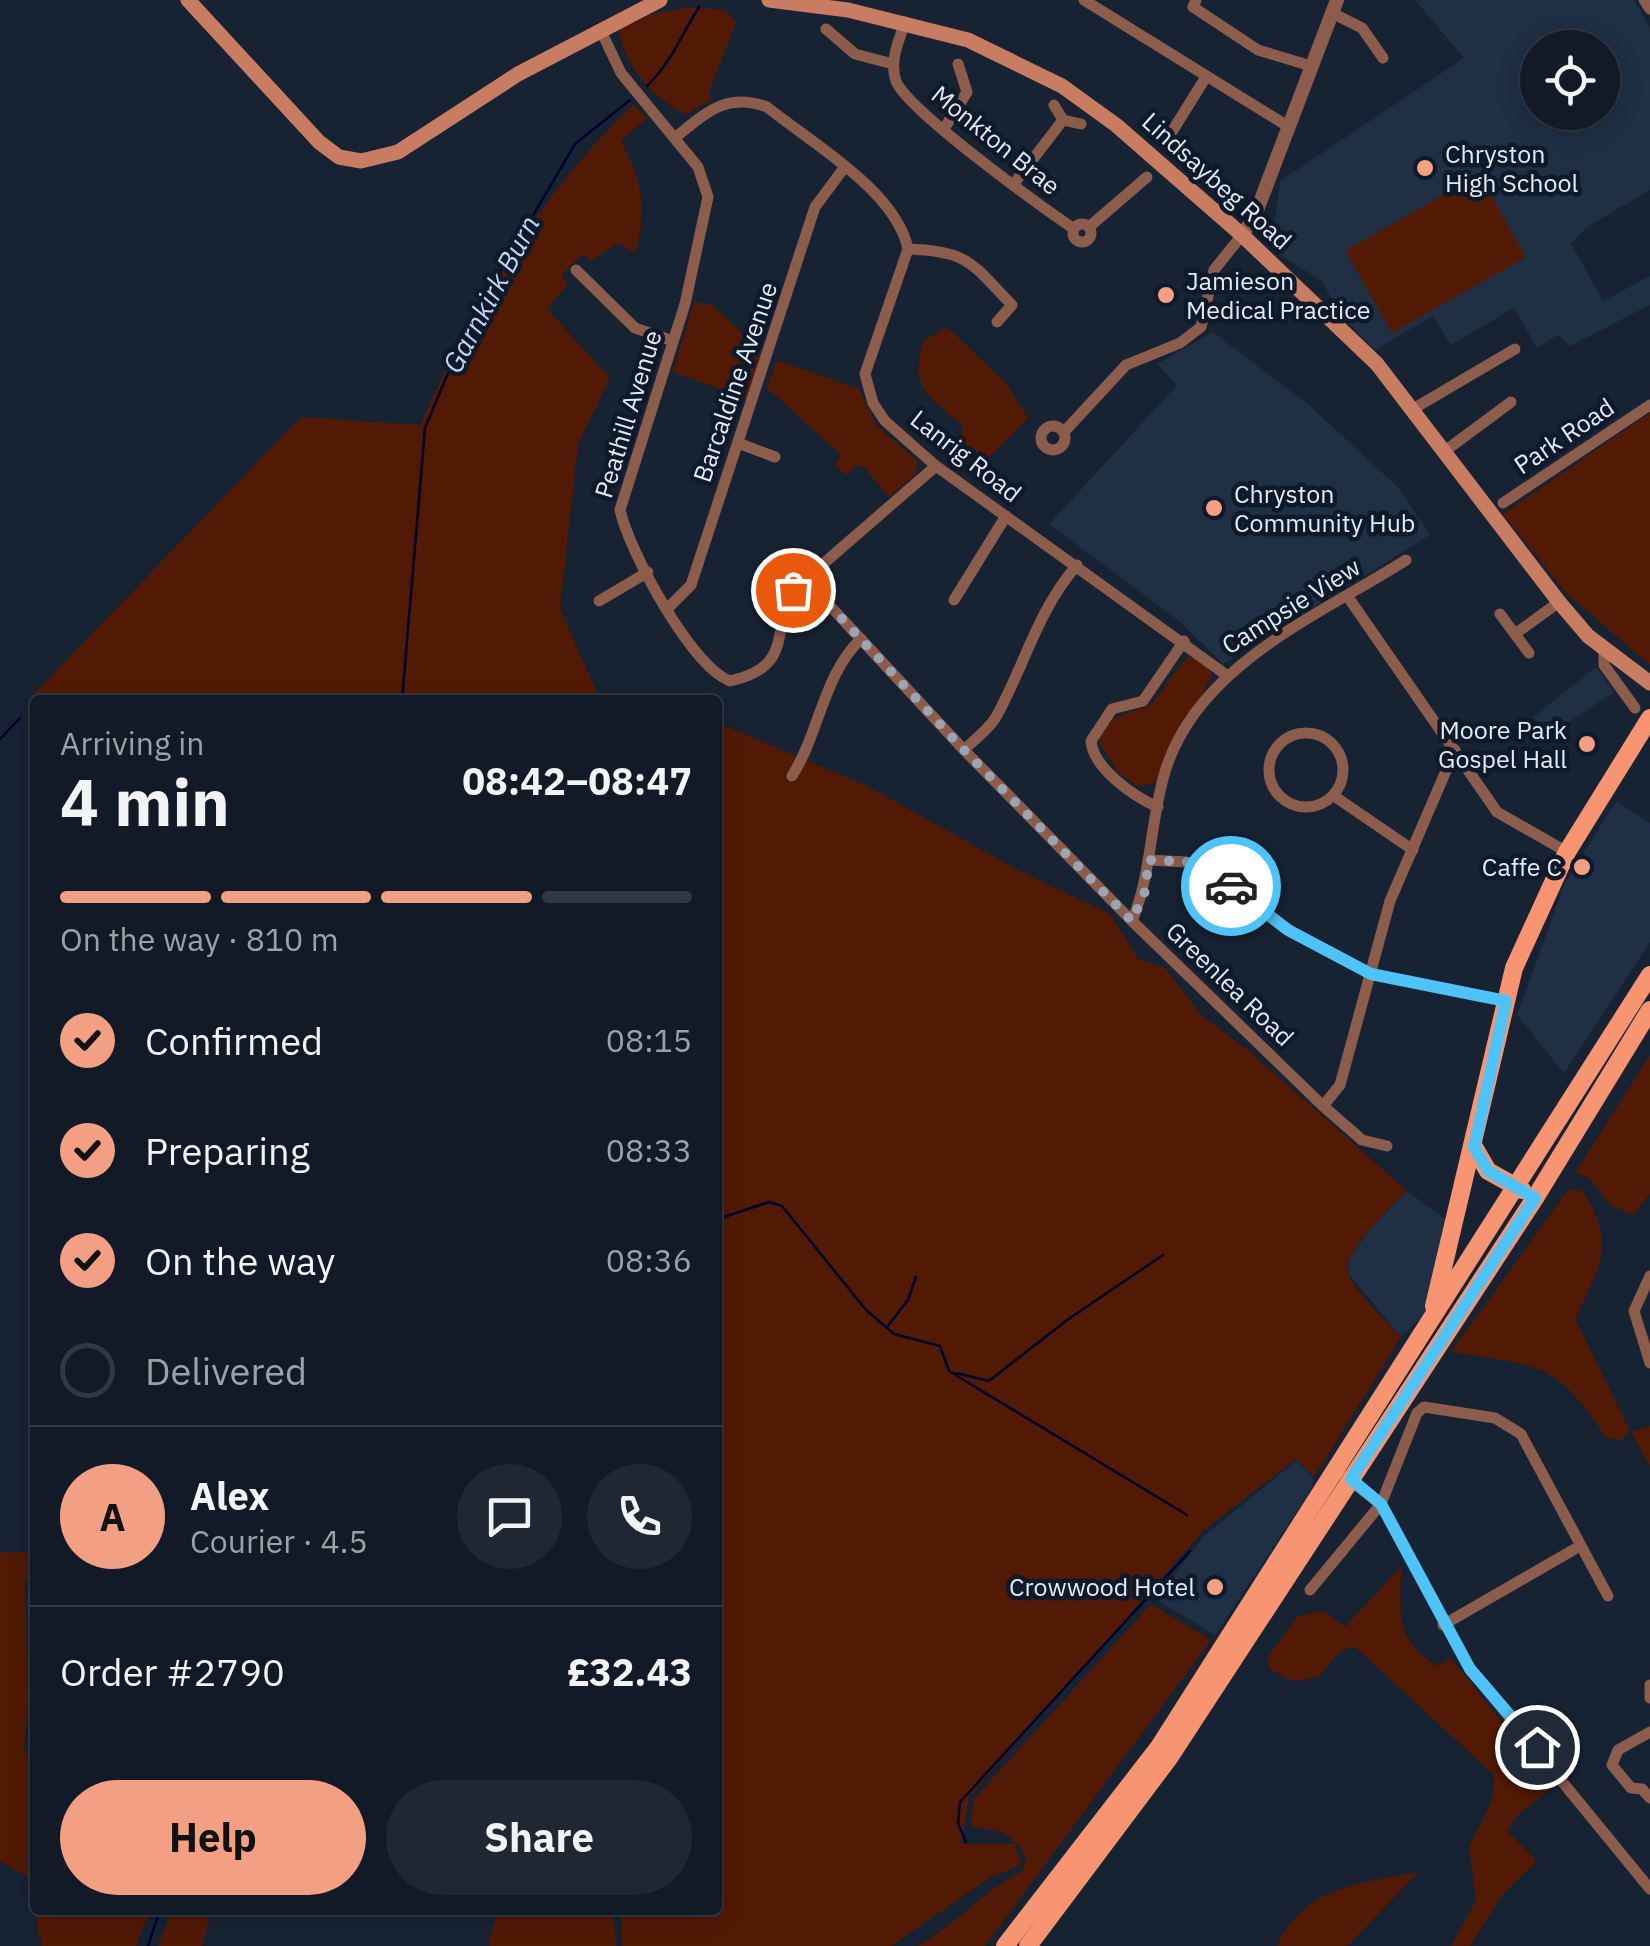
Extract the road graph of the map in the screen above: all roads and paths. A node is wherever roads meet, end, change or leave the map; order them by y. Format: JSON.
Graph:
{"nodes":[{"id":1,"x":188,"y":0,"type":"edge"},
{"id":2,"x":660,"y":0,"type":"edge"},
{"id":3,"x":769,"y":0,"type":"edge"},
{"id":4,"x":1084,"y":0,"type":"edge"},
{"id":5,"x":1644,"y":0,"type":"edge"},
{"id":6,"x":1190,"y":2,"type":"edge"},
{"id":7,"x":1335,"y":6,"type":"edge"},
{"id":8,"x":1650,"y":9,"type":"edge"},
{"id":9,"x":905,"y":22,"type":"junction"},
{"id":10,"x":600,"y":29,"type":"junction"},
{"id":11,"x":826,"y":30,"type":"dead end"},
{"id":12,"x":1382,"y":58,"type":"dead end"},
{"id":13,"x":892,"y":64,"type":"junction"},
{"id":14,"x":958,"y":64,"type":"dead end"},
{"id":15,"x":1311,"y":66,"type":"junction"},
{"id":16,"x":982,"y":76,"type":"dead end"},
{"id":17,"x":1206,"y":76,"type":"junction"},
{"id":18,"x":966,"y":82,"type":"junction"},
{"id":19,"x":1054,"y":105,"type":"dead end"},
{"id":20,"x":1063,"y":120,"type":"junction"},
{"id":21,"x":1081,"y":124,"type":"dead end"},
{"id":22,"x":1289,"y":127,"type":"junction"},
{"id":23,"x":944,"y":128,"type":"junction"},
{"id":24,"x":677,"y":136,"type":"junction"},
{"id":25,"x":1168,"y":138,"type":"dead end"},
{"id":26,"x":844,"y":168,"type":"junction"},
{"id":27,"x":1148,"y":177,"type":"dead end"},
{"id":28,"x":1013,"y":185,"type":"junction"},
{"id":29,"x":1242,"y":235,"type":"junction"},
{"id":30,"x":908,"y":250,"type":"junction"},
{"id":31,"x":576,"y":270,"type":"dead end"},
{"id":32,"x":997,"y":322,"type":"dead end"},
{"id":33,"x":673,"y":341,"type":"junction"},
{"id":34,"x":1516,"y":349,"type":"dead end"},
{"id":35,"x":1510,"y":402,"type":"dead end"},
{"id":36,"x":1650,"y":405,"type":"edge"},
{"id":37,"x":1413,"y":409,"type":"junction"},
{"id":38,"x":1064,"y":432,"type":"dead end"},
{"id":39,"x":738,"y":443,"type":"junction"},
{"id":40,"x":1445,"y":451,"type":"junction"},
{"id":41,"x":775,"y":457,"type":"dead end"},
{"id":42,"x":936,"y":466,"type":"junction"},
{"id":43,"x":1503,"y":503,"type":"dead end"},
{"id":44,"x":1006,"y":516,"type":"junction"},
{"id":45,"x":1406,"y":560,"type":"dead end"},
{"id":46,"x":1076,"y":565,"type":"junction"},
{"id":47,"x":648,"y":572,"type":"junction"},
{"id":48,"x":804,"y":578,"type":"junction"},
{"id":49,"x":1348,"y":597,"type":"junction"},
{"id":50,"x":954,"y":600,"type":"dead end"},
{"id":51,"x":599,"y":601,"type":"dead end"},
{"id":52,"x":1559,"y":602,"type":"junction"},
{"id":53,"x":669,"y":607,"type":"junction"},
{"id":54,"x":1500,"y":614,"type":"dead end"},
{"id":55,"x":1515,"y":634,"type":"junction"},
{"id":56,"x":860,"y":639,"type":"junction"},
{"id":57,"x":1184,"y":640,"type":"junction"},
{"id":58,"x":1604,"y":649,"type":"junction"},
{"id":59,"x":1529,"y":652,"type":"dead end"},
{"id":60,"x":1225,"y":674,"type":"junction"},
{"id":61,"x":1650,"y":684,"type":"edge"},
{"id":62,"x":1641,"y":710,"type":"edge"},
{"id":63,"x":964,"y":750,"type":"junction"},
{"id":64,"x":1454,"y":750,"type":"junction"},
{"id":65,"x":792,"y":776,"type":"dead end"},
{"id":66,"x":1334,"y":796,"type":"junction"},
{"id":67,"x":1158,"y":806,"type":"junction"},
{"id":68,"x":1413,"y":850,"type":"junction"},
{"id":69,"x":1567,"y":852,"type":"junction"},
{"id":70,"x":1148,"y":860,"type":"junction"},
{"id":71,"x":1132,"y":921,"type":"junction"},
{"id":72,"x":1371,"y":974,"type":"junction"},
{"id":73,"x":1650,"y":975,"type":"edge"},
{"id":74,"x":1506,"y":1001,"type":"junction"},
{"id":75,"x":1650,"y":1010,"type":"edge"},
{"id":76,"x":1323,"y":1106,"type":"junction"},
{"id":77,"x":1387,"y":1146,"type":"dead end"},
{"id":78,"x":1474,"y":1147,"type":"junction"},
{"id":79,"x":1514,"y":1186,"type":"junction"},
{"id":80,"x":1535,"y":1198,"type":"junction"},
{"id":81,"x":1650,"y":1276,"type":"edge"},
{"id":82,"x":1430,"y":1326,"type":"junction"},
{"id":83,"x":1650,"y":1363,"type":"edge"},
{"id":84,"x":1344,"y":1474,"type":"junction"},
{"id":85,"x":1381,"y":1504,"type":"junction"},
{"id":86,"x":1580,"y":1546,"type":"junction"},
{"id":87,"x":1310,"y":1590,"type":"dead end"},
{"id":88,"x":1608,"y":1596,"type":"dead end"},
{"id":89,"x":1443,"y":1625,"type":"junction"},
{"id":90,"x":1650,"y":1686,"type":"edge"},
{"id":91,"x":1650,"y":1698,"type":"edge"},
{"id":92,"x":1650,"y":1732,"type":"edge"},
{"id":93,"x":1650,"y":1798,"type":"edge"},
{"id":94,"x":1650,"y":1889,"type":"edge"},
{"id":95,"x":1005,"y":1946,"type":"edge"},
{"id":96,"x":1028,"y":1946,"type":"edge"}],
"edges":[{"from":1,"to":10,"type":"main road"},
{"from":2,"to":10,"type":"main road"},
{"from":3,"to":9,"type":"main road","name":"Lindsaybeg Road"},
{"from":4,"to":17,"type":"street"},
{"from":5,"to":8,"type":"street"},
{"from":6,"to":15,"type":"street"},
{"from":7,"to":12,"type":"street"},
{"from":7,"to":15,"type":"street"},
{"from":9,"to":13,"type":"street"},
{"from":9,"to":29,"type":"main road","name":"Lindsaybeg Road"},
{"from":10,"to":24,"type":"street","name":"Peathill Avenue"},
{"from":11,"to":13,"type":"street"},
{"from":13,"to":23,"type":"street","name":"Monkton Brae"},
{"from":14,"to":18,"type":"street"},
{"from":15,"to":22,"type":"street"},
{"from":16,"to":18,"type":"street"},
{"from":17,"to":22,"type":"street"},
{"from":17,"to":25,"type":"street"},
{"from":18,"to":23,"type":"street"},
{"from":19,"to":20,"type":"street"},
{"from":20,"to":21,"type":"street"},
{"from":20,"to":28,"type":"street"},
{"from":22,"to":29,"type":"street"},
{"from":23,"to":28,"type":"street","name":"Monkton Brae"},
{"from":24,"to":26,"type":"street"},
{"from":24,"to":33,"type":"street","name":"Peathill Avenue"},
{"from":26,"to":30,"type":"street"},
{"from":26,"to":39,"type":"street","name":"Barcaldine Avenue"},
{"from":27,"to":28,"type":"street","name":"Monkton Brae"},
{"from":29,"to":37,"type":"main road","name":"Lindsaybeg Road"},
{"from":29,"to":38,"type":"street"},
{"from":30,"to":32,"type":"street"},
{"from":30,"to":42,"type":"street","name":"Lanrig Road"},
{"from":31,"to":33,"type":"street"},
{"from":33,"to":47,"type":"street","name":"Peathill Avenue"},
{"from":34,"to":37,"type":"street"},
{"from":35,"to":40,"type":"street"},
{"from":36,"to":43,"type":"street","name":"Park Road"},
{"from":37,"to":40,"type":"main road","name":"Lindsaybeg Road"},
{"from":39,"to":41,"type":"street"},
{"from":39,"to":53,"type":"street","name":"Barcaldine Avenue"},
{"from":40,"to":52,"type":"main road","name":"Lindsaybeg Road"},
{"from":42,"to":44,"type":"street","name":"Lanrig Road"},
{"from":42,"to":48,"type":"street","name":"Peathill Avenue"},
{"from":44,"to":46,"type":"street","name":"Lanrig Road"},
{"from":44,"to":50,"type":"street"},
{"from":45,"to":49,"type":"street","name":"Campsie View"},
{"from":46,"to":57,"type":"street","name":"Lanrig Road"},
{"from":46,"to":63,"type":"street"},
{"from":47,"to":51,"type":"street"},
{"from":47,"to":53,"type":"street","name":"Peathill Avenue"},
{"from":48,"to":53,"type":"street","name":"Peathill Avenue"},
{"from":48,"to":56,"type":"street","name":"Greenlea Road"},
{"from":49,"to":60,"type":"street","name":"Campsie View"},
{"from":49,"to":64,"type":"street"},
{"from":52,"to":55,"type":"street"},
{"from":52,"to":58,"type":"main road","name":"Lindsaybeg Road"},
{"from":54,"to":55,"type":"street"},
{"from":55,"to":59,"type":"street"},
{"from":56,"to":63,"type":"street","name":"Greenlea Road"},
{"from":56,"to":65,"type":"street"},
{"from":57,"to":60,"type":"street","name":"Lanrig Road"},
{"from":57,"to":67,"type":"street"},
{"from":58,"to":61,"type":"main road","name":"Lindsaybeg Road"},
{"from":58,"to":62,"type":"street","name":"Lindsaybeg Road"},
{"from":60,"to":67,"type":"street","name":"Campsie View"},
{"from":62,"to":69,"type":"main road"},
{"from":63,"to":71,"type":"street","name":"Greenlea Road"},
{"from":64,"to":68,"type":"street"},
{"from":64,"to":69,"type":"street"},
{"from":66,"to":66,"type":"street"},
{"from":66,"to":68,"type":"street"},
{"from":67,"to":70,"type":"street","name":"Campsie View"},
{"from":68,"to":72,"type":"street"},
{"from":69,"to":74,"type":"main road"},
{"from":70,"to":71,"type":"street","name":"Campsie View"},
{"from":70,"to":72,"type":"street"},
{"from":71,"to":76,"type":"street","name":"Greenlea Road"},
{"from":72,"to":74,"type":"street"},
{"from":72,"to":76,"type":"street"},
{"from":73,"to":79,"type":"main road"},
{"from":74,"to":78,"type":"main road"},
{"from":75,"to":80,"type":"main road"},
{"from":76,"to":77,"type":"street","name":"Greenlea Road"},
{"from":78,"to":79,"type":"main road"},
{"from":78,"to":82,"type":"main road"},
{"from":79,"to":80,"type":"main road"},
{"from":79,"to":82,"type":"main road"},
{"from":80,"to":84,"type":"main road"},
{"from":81,"to":83,"type":"street"},
{"from":82,"to":84,"type":"main road"},
{"from":84,"to":85,"type":"street"},
{"from":84,"to":95,"type":"main road"},
{"from":84,"to":96,"type":"main road"},
{"from":85,"to":86,"type":"street"},
{"from":85,"to":87,"type":"street"},
{"from":85,"to":89,"type":"street"},
{"from":86,"to":88,"type":"street"},
{"from":86,"to":89,"type":"street"},
{"from":89,"to":94,"type":"street"},
{"from":90,"to":91,"type":"street"},
{"from":92,"to":93,"type":"street"}]}
